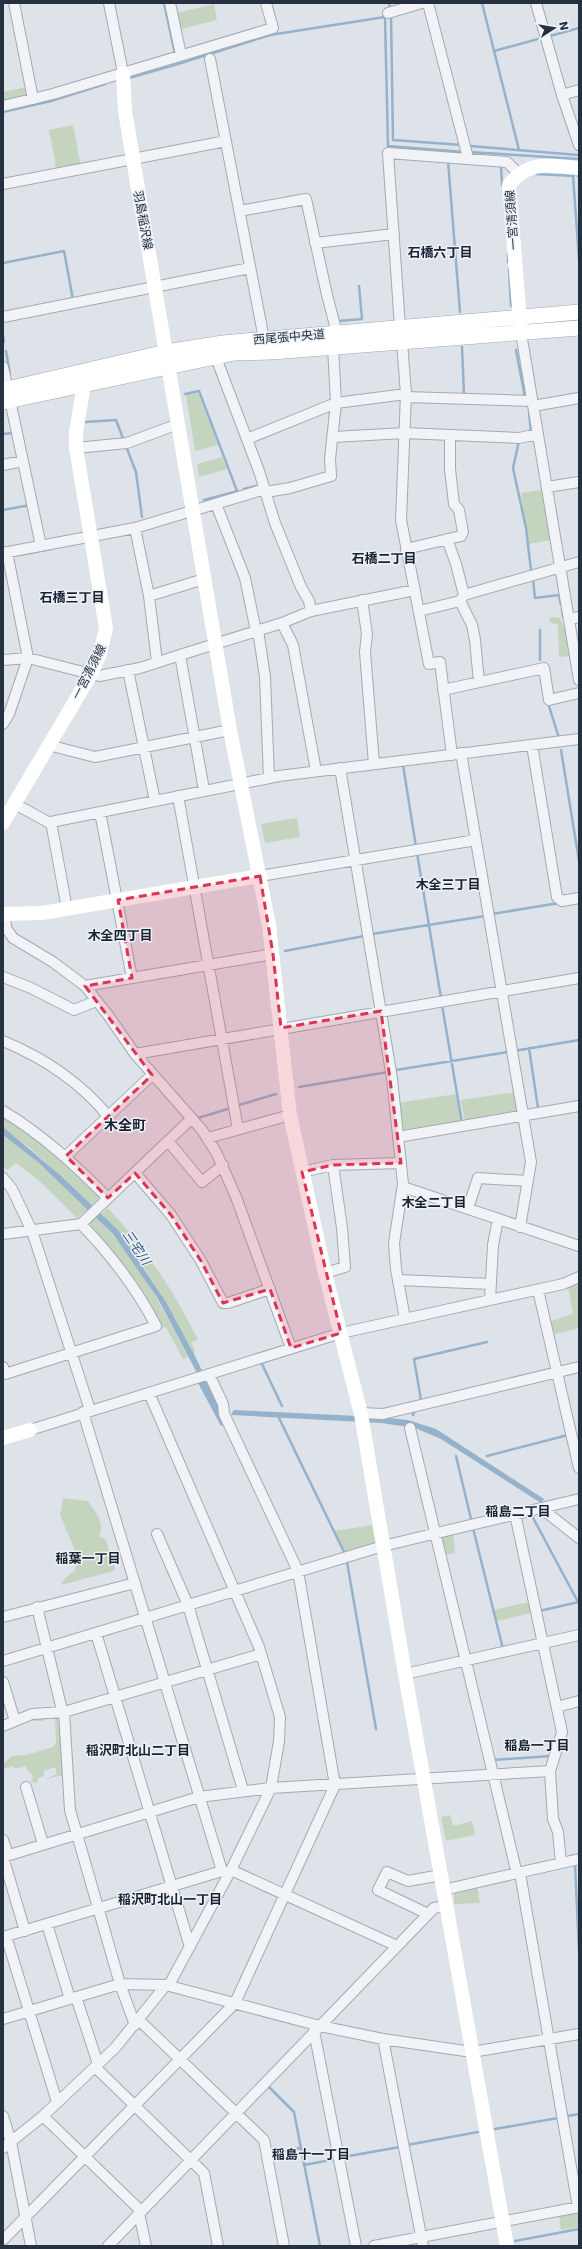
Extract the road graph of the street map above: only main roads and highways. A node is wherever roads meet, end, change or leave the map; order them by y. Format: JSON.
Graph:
{"nodes":[{"id":1,"x":579,"y":312,"type":"edge"},
{"id":2,"x":579,"y":328,"type":"edge"},
{"id":3,"x":167,"y":359,"type":"junction"},
{"id":4,"x":6,"y":395,"type":"edge"}],
"edges":[{"from":1,"to":3,"type":"main road","name":"西尾張中央道"},
{"from":2,"to":3,"type":"main road","name":"西尾張中央道"},
{"from":3,"to":4,"type":"main road","name":"西尾張中央道"},
{"from":3,"to":4,"type":"main road","name":"西尾張中央道"}]}
